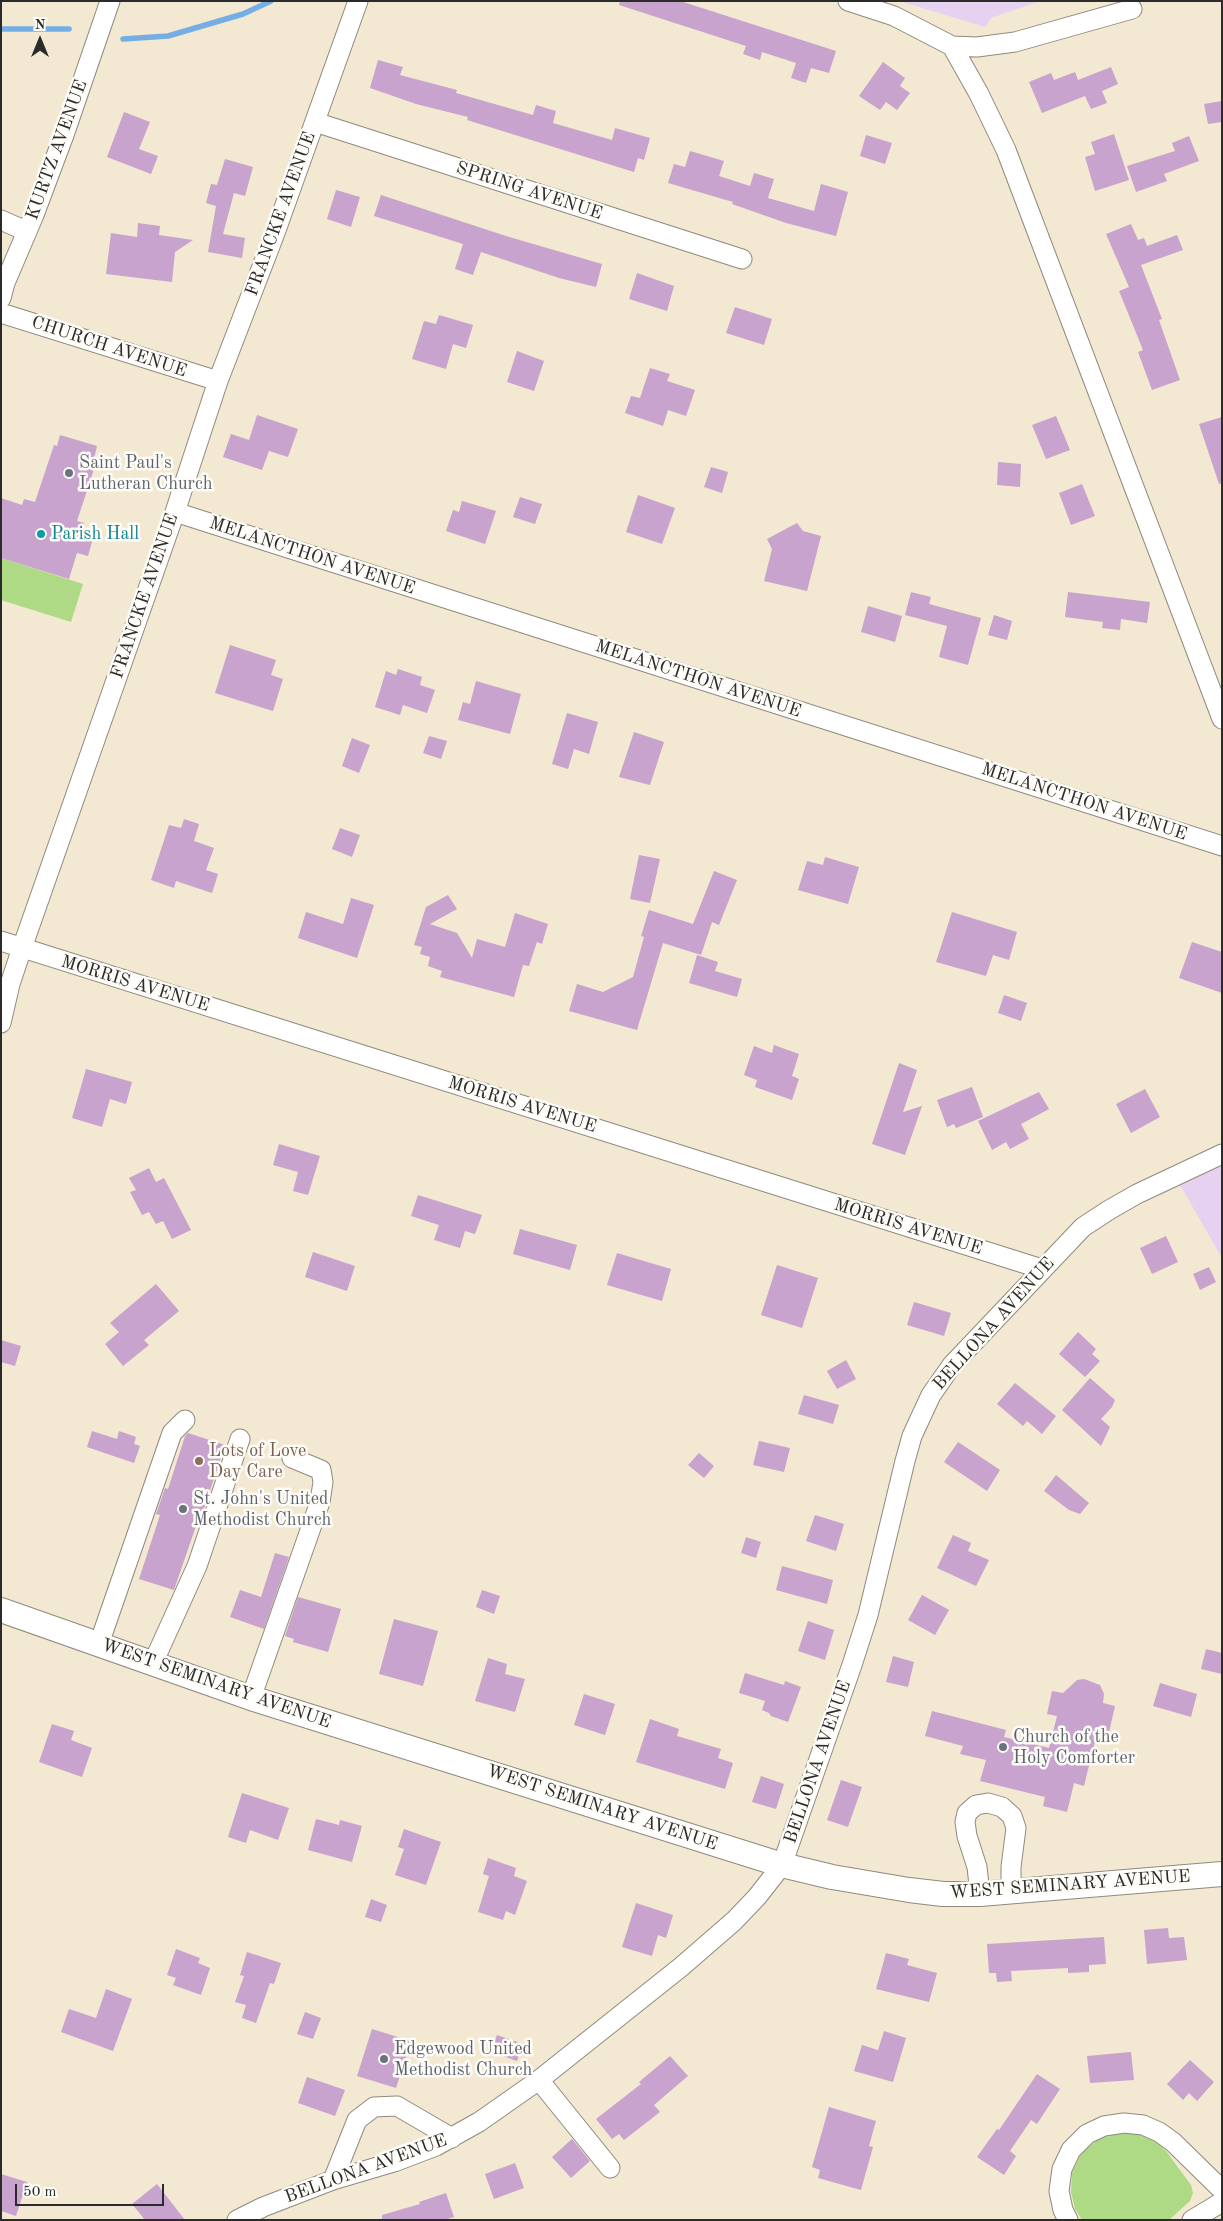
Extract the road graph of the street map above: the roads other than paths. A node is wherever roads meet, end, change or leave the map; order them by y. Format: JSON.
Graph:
{"nodes":[{"id":1,"x":110,"y":1,"type":"edge"},
{"id":2,"x":358,"y":1,"type":"edge"},
{"id":3,"x":848,"y":1,"type":"edge"},
{"id":4,"x":1132,"y":9,"type":"dead end"},
{"id":5,"x":952,"y":46,"type":"junction"},
{"id":6,"x":316,"y":122,"type":"junction"},
{"id":7,"x":1,"y":220,"type":"edge"},
{"id":8,"x":26,"y":231,"type":"junction"},
{"id":9,"x":742,"y":259,"type":"dead end"},
{"id":10,"x":1,"y":298,"type":"edge"},
{"id":11,"x":1,"y":313,"type":"edge"},
{"id":12,"x":218,"y":381,"type":"junction"},
{"id":13,"x":175,"y":512,"type":"junction"},
{"id":14,"x":1222,"y":718,"type":"edge"},
{"id":15,"x":1222,"y":846,"type":"edge"},
{"id":16,"x":1,"y":941,"type":"edge"},
{"id":17,"x":22,"y":948,"type":"junction"},
{"id":18,"x":1,"y":1023,"type":"edge"},
{"id":19,"x":1222,"y":1154,"type":"edge"},
{"id":20,"x":1042,"y":1269,"type":"junction"},
{"id":21,"x":185,"y":1420,"type":"dead end"},
{"id":22,"x":240,"y":1439,"type":"dead end"},
{"id":23,"x":292,"y":1458,"type":"dead end"},
{"id":24,"x":1,"y":1610,"type":"edge"},
{"id":25,"x":99,"y":1644,"type":"junction"},
{"id":26,"x":153,"y":1663,"type":"junction"},
{"id":27,"x":250,"y":1698,"type":"junction"},
{"id":28,"x":782,"y":1865,"type":"junction"},
{"id":29,"x":1222,"y":1874,"type":"edge"},
{"id":30,"x":1011,"y":1892,"type":"junction"},
{"id":31,"x":980,"y":1894,"type":"junction"},
{"id":32,"x":539,"y":2080,"type":"junction"},
{"id":33,"x":452,"y":2138,"type":"junction"},
{"id":34,"x":610,"y":2168,"type":"dead end"},
{"id":35,"x":333,"y":2180,"type":"junction"},
{"id":36,"x":1222,"y":2190,"type":"edge"},
{"id":37,"x":1222,"y":2202,"type":"edge"},
{"id":38,"x":238,"y":2220,"type":"edge"},
{"id":39,"x":1068,"y":2220,"type":"edge"},
{"id":40,"x":1192,"y":2220,"type":"edge"}],
"edges":[{"from":1,"to":8,"type":"street","name":"KURTZ AVENUE"},
{"from":2,"to":6,"type":"street","name":"FRANCKE AVENUE"},
{"from":3,"to":5,"type":"street"},
{"from":4,"to":5,"type":"street"},
{"from":5,"to":14,"type":"street"},
{"from":6,"to":9,"type":"street","name":"SPRING AVENUE"},
{"from":6,"to":12,"type":"street","name":"FRANCKE AVENUE"},
{"from":7,"to":8,"type":"street"},
{"from":8,"to":10,"type":"street","name":"KURTZ AVENUE"},
{"from":11,"to":12,"type":"street","name":"CHURCH AVENUE"},
{"from":12,"to":13,"type":"street","name":"FRANCKE AVENUE"},
{"from":13,"to":15,"type":"street","name":"MELANCTHON AVENUE"},
{"from":13,"to":17,"type":"street","name":"FRANCKE AVENUE"},
{"from":16,"to":17,"type":"street","name":"MORRIS AVENUE"},
{"from":17,"to":18,"type":"street","name":"FRANCKE AVENUE"},
{"from":17,"to":20,"type":"street","name":"MORRIS AVENUE"},
{"from":19,"to":20,"type":"street","name":"BELLONA AVENUE"},
{"from":20,"to":28,"type":"street","name":"BELLONA AVENUE"},
{"from":21,"to":25,"type":"street"},
{"from":22,"to":26,"type":"street"},
{"from":23,"to":27,"type":"street"},
{"from":24,"to":25,"type":"main road","name":"WEST SEMINARY AVENUE"},
{"from":25,"to":26,"type":"main road","name":"WEST SEMINARY AVENUE"},
{"from":26,"to":27,"type":"main road","name":"WEST SEMINARY AVENUE"},
{"from":27,"to":28,"type":"main road","name":"WEST SEMINARY AVENUE"},
{"from":28,"to":31,"type":"main road","name":"WEST SEMINARY AVENUE"},
{"from":28,"to":32,"type":"street","name":"BELLONA AVENUE"},
{"from":29,"to":30,"type":"main road","name":"WEST SEMINARY AVENUE"},
{"from":30,"to":31,"type":"main road","name":"WEST SEMINARY AVENUE"},
{"from":30,"to":31,"type":"street"},
{"from":32,"to":33,"type":"street","name":"BELLONA AVENUE"},
{"from":32,"to":34,"type":"street"},
{"from":33,"to":35,"type":"street","name":"BELLONA AVENUE"},
{"from":33,"to":35,"type":"street"},
{"from":35,"to":38,"type":"street","name":"BELLONA AVENUE"},
{"from":36,"to":39,"type":"street"},
{"from":37,"to":40,"type":"street"}]}
